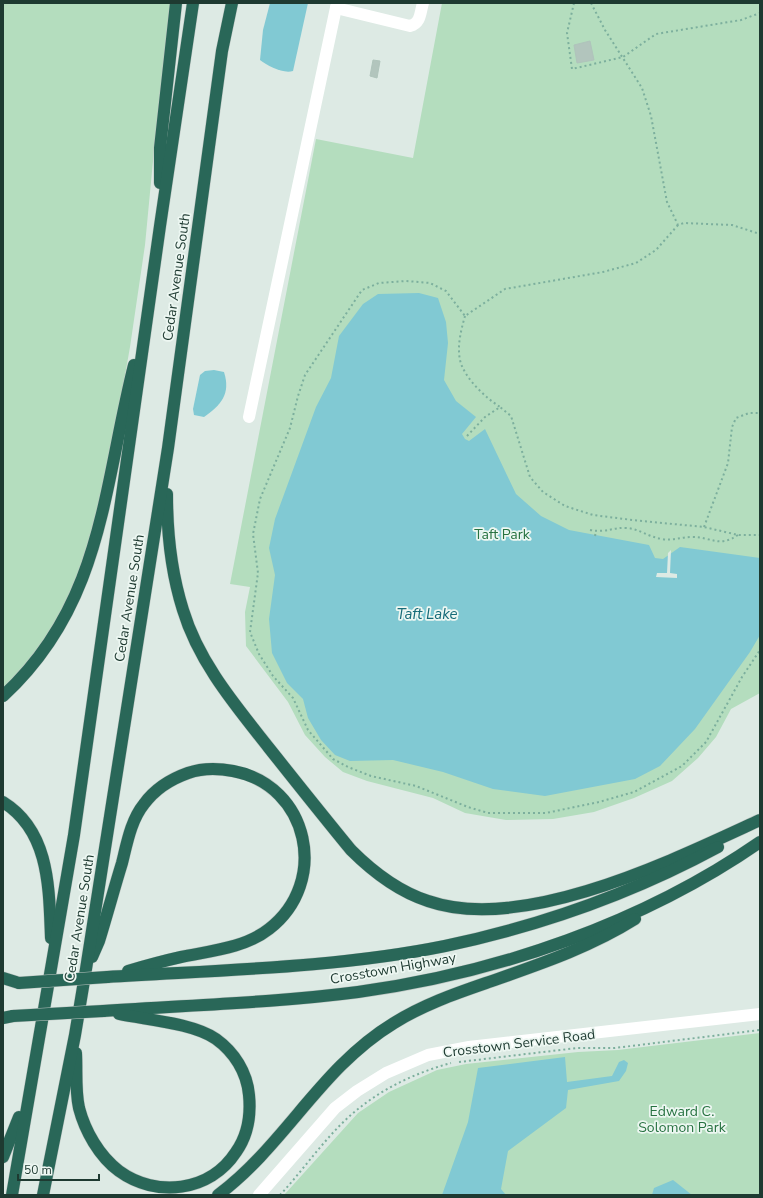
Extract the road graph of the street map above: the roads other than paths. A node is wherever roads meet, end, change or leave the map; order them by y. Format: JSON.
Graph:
{"nodes":[{"id":1,"x":176,"y":3,"type":"edge"},
{"id":2,"x":193,"y":3,"type":"edge"},
{"id":3,"x":232,"y":3,"type":"edge"},
{"id":4,"x":423,"y":3,"type":"edge"},
{"id":5,"x":336,"y":5,"type":"edge"},
{"id":6,"x":160,"y":226,"type":"junction"},
{"id":7,"x":149,"y":304,"type":"junction"},
{"id":8,"x":249,"y":417,"type":"dead end"},
{"id":9,"x":168,"y":448,"type":"junction"},
{"id":10,"x":3,"y":696,"type":"edge"},
{"id":11,"x":3,"y":802,"type":"edge"},
{"id":12,"x":760,"y":821,"type":"edge"},
{"id":13,"x":760,"y":842,"type":"edge"},
{"id":14,"x":671,"y":896,"type":"junction"},
{"id":15,"x":50,"y":972,"type":"junction"},
{"id":16,"x":85,"y":972,"type":"junction"},
{"id":17,"x":107,"y":977,"type":"junction"},
{"id":18,"x":3,"y":978,"type":"edge"},
{"id":19,"x":19,"y":983,"type":"junction"},
{"id":20,"x":3,"y":984,"type":"edge"},
{"id":21,"x":103,"y":1010,"type":"junction"},
{"id":22,"x":760,"y":1014,"type":"edge"},
{"id":23,"x":6,"y":1017,"type":"edge"},
{"id":24,"x":75,"y":1035,"type":"junction"},
{"id":25,"x":32,"y":1076,"type":"junction"},
{"id":26,"x":3,"y":1157,"type":"edge"},
{"id":27,"x":12,"y":1195,"type":"edge"},
{"id":28,"x":43,"y":1195,"type":"edge"},
{"id":29,"x":218,"y":1195,"type":"edge"},
{"id":30,"x":259,"y":1195,"type":"edge"}],
"edges":[{"from":1,"to":6,"type":"highway"},
{"from":2,"to":6,"type":"highway","name":"Cedar Avenue South"},
{"from":3,"to":9,"type":"highway","name":"Cedar Avenue South"},
{"from":4,"to":5,"type":"street"},
{"from":5,"to":8,"type":"street"},
{"from":6,"to":7,"type":"highway","name":"Cedar Avenue South"},
{"from":7,"to":10,"type":"highway"},
{"from":7,"to":15,"type":"highway","name":"Cedar Avenue South"},
{"from":9,"to":12,"type":"highway"},
{"from":9,"to":16,"type":"highway","name":"Cedar Avenue South"},
{"from":11,"to":15,"type":"highway"},
{"from":12,"to":17,"type":"highway","name":"Crosstown Highway"},
{"from":13,"to":14,"type":"highway","name":"Crosstown Highway"},
{"from":14,"to":21,"type":"highway","name":"Crosstown Highway"},
{"from":14,"to":29,"type":"highway"},
{"from":15,"to":25,"type":"highway","name":"Cedar Avenue South"},
{"from":16,"to":17,"type":"highway"},
{"from":16,"to":24,"type":"highway","name":"Cedar Avenue South"},
{"from":17,"to":19,"type":"highway","name":"Crosstown Highway","bridge":true},
{"from":18,"to":19,"type":"highway"},
{"from":19,"to":20,"type":"highway","name":"Crosstown Highway"},
{"from":21,"to":23,"type":"highway","name":"Crosstown Highway","bridge":true},
{"from":21,"to":24,"type":"highway"},
{"from":22,"to":30,"type":"street","name":"Crosstown Service Road"},
{"from":24,"to":28,"type":"highway","name":"Cedar Avenue South"},
{"from":25,"to":26,"type":"highway"},
{"from":25,"to":27,"type":"highway","name":"Cedar Avenue South"}]}
